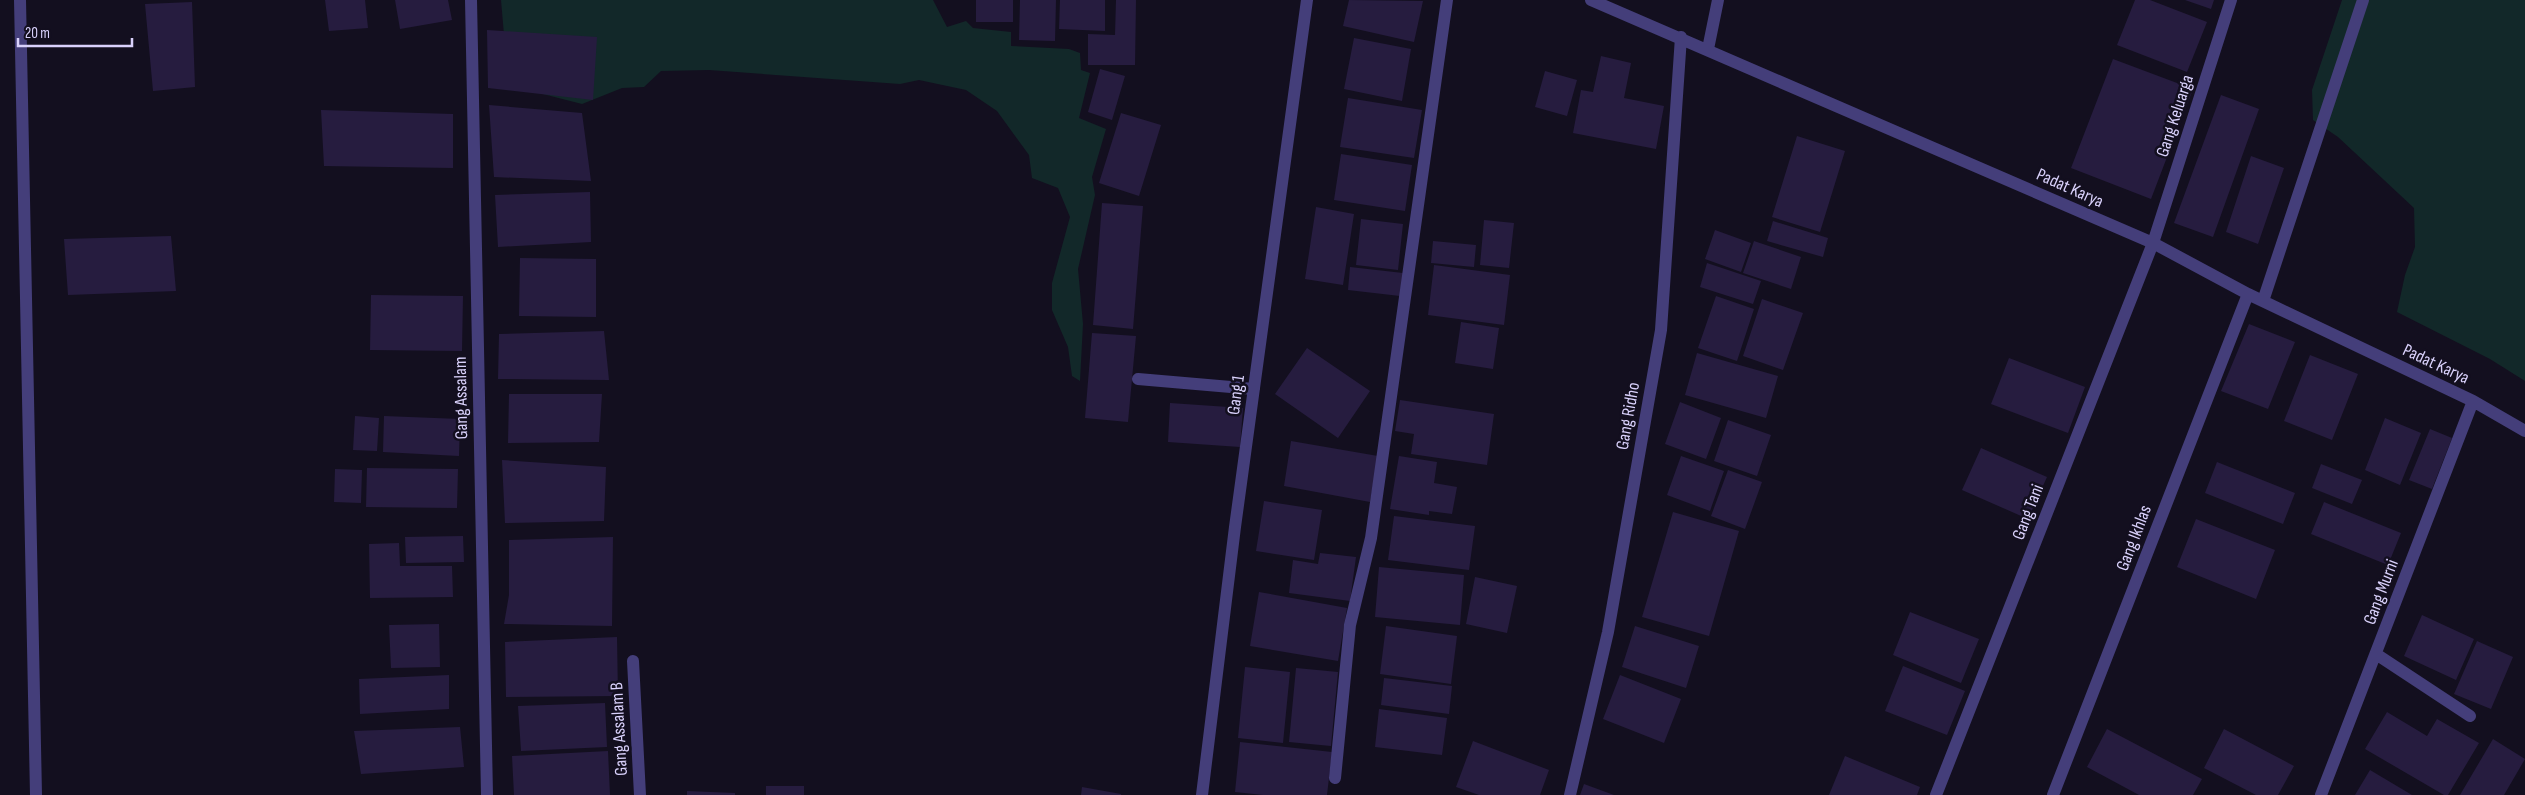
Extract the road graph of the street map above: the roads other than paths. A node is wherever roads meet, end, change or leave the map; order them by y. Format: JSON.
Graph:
{"nodes":[{"id":1,"x":20,"y":0,"type":"edge"},
{"id":2,"x":471,"y":0,"type":"edge"},
{"id":3,"x":1307,"y":0,"type":"edge"},
{"id":4,"x":1447,"y":0,"type":"edge"},
{"id":5,"x":1590,"y":0,"type":"edge"},
{"id":6,"x":1718,"y":0,"type":"edge"},
{"id":7,"x":2231,"y":0,"type":"edge"},
{"id":8,"x":2363,"y":0,"type":"edge"},
{"id":9,"x":1681,"y":37,"type":"junction"},
{"id":10,"x":1708,"y":49,"type":"junction"},
{"id":11,"x":2153,"y":243,"type":"junction"},
{"id":12,"x":2248,"y":294,"type":"junction"},
{"id":13,"x":2263,"y":301,"type":"junction"},
{"id":14,"x":1138,"y":379,"type":"dead end"},
{"id":15,"x":1254,"y":389,"type":"junction"},
{"id":16,"x":2473,"y":401,"type":"junction"},
{"id":17,"x":2525,"y":431,"type":"edge"},
{"id":18,"x":2376,"y":654,"type":"junction"},
{"id":19,"x":633,"y":661,"type":"dead end"},
{"id":20,"x":2470,"y":716,"type":"dead end"},
{"id":21,"x":1335,"y":778,"type":"dead end"},
{"id":22,"x":36,"y":795,"type":"edge"},
{"id":23,"x":487,"y":795,"type":"edge"},
{"id":24,"x":640,"y":795,"type":"edge"},
{"id":25,"x":1202,"y":795,"type":"edge"},
{"id":26,"x":1570,"y":795,"type":"edge"},
{"id":27,"x":1936,"y":795,"type":"edge"},
{"id":28,"x":2053,"y":795,"type":"edge"},
{"id":29,"x":2321,"y":795,"type":"edge"}],
"edges":[{"from":1,"to":22,"type":"street"},
{"from":2,"to":23,"type":"street","name":"Gang Assalam"},
{"from":3,"to":15,"type":"street","name":"Gang 1"},
{"from":4,"to":21,"type":"street"},
{"from":5,"to":9,"type":"street","name":"Padat Karya"},
{"from":6,"to":10,"type":"street"},
{"from":7,"to":11,"type":"street","name":"Gang Keluarga"},
{"from":8,"to":13,"type":"street"},
{"from":9,"to":10,"type":"street","name":"Padat Karya"},
{"from":9,"to":26,"type":"street","name":"Gang Ridho"},
{"from":10,"to":11,"type":"street","name":"Padat Karya"},
{"from":11,"to":12,"type":"street","name":"Padat Karya"},
{"from":11,"to":27,"type":"street","name":"Gang Tani"},
{"from":12,"to":13,"type":"street","name":"Padat Karya"},
{"from":12,"to":28,"type":"street","name":"Gang Ikhlas"},
{"from":13,"to":16,"type":"street","name":"Padat Karya"},
{"from":14,"to":15,"type":"street"},
{"from":15,"to":25,"type":"street","name":"Gang 1"},
{"from":16,"to":17,"type":"street","name":"Padat Karya"},
{"from":16,"to":18,"type":"street","name":"Gang Murni"},
{"from":18,"to":20,"type":"street"},
{"from":18,"to":29,"type":"street","name":"Gang Murni"},
{"from":19,"to":24,"type":"street","name":"Gang Assalam B"}]}
